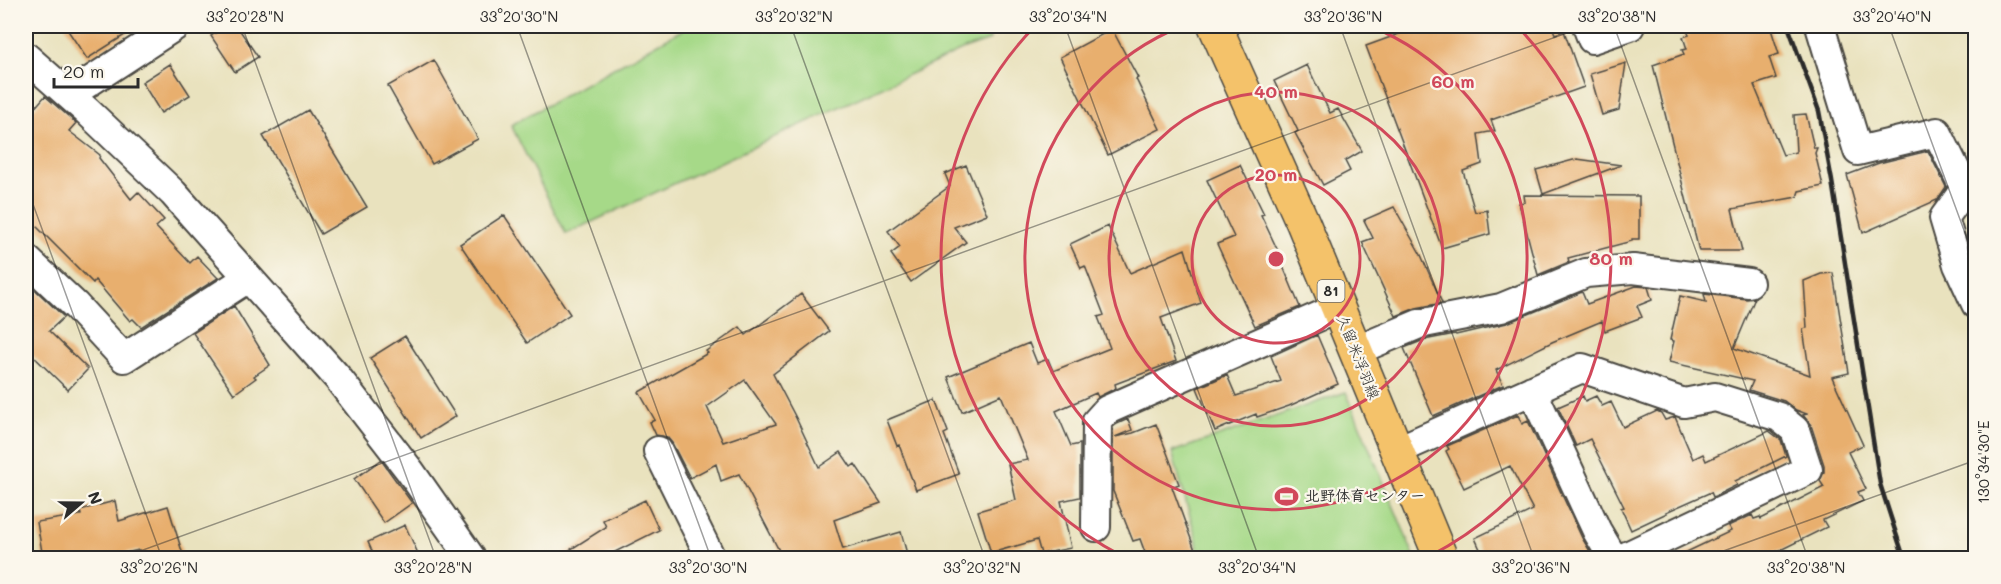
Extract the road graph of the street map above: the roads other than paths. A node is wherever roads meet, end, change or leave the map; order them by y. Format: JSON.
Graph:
{"nodes":[{"id":1,"x":175,"y":26,"type":"edge"},
{"id":2,"x":1215,"y":26,"type":"edge"},
{"id":3,"x":1587,"y":26,"type":"edge"},
{"id":4,"x":1630,"y":26,"type":"edge"},
{"id":5,"x":1820,"y":26,"type":"edge"},
{"id":6,"x":30,"y":69,"type":"edge"},
{"id":7,"x":69,"y":95,"type":"junction"},
{"id":8,"x":1970,"y":187,"type":"edge"},
{"id":9,"x":26,"y":259,"type":"edge"},
{"id":10,"x":248,"y":278,"type":"junction"},
{"id":11,"x":1749,"y":283,"type":"dead end"},
{"id":12,"x":1976,"y":304,"type":"edge"},
{"id":13,"x":1338,"y":308,"type":"junction"},
{"id":14,"x":1355,"y":351,"type":"junction"},
{"id":15,"x":1532,"y":390,"type":"junction"},
{"id":16,"x":658,"y":451,"type":"dead end"},
{"id":17,"x":1396,"y":451,"type":"junction"},
{"id":18,"x":1096,"y":527,"type":"dead end"},
{"id":19,"x":471,"y":558,"type":"edge"},
{"id":20,"x":711,"y":558,"type":"edge"},
{"id":21,"x":1441,"y":558,"type":"edge"},
{"id":22,"x":1614,"y":558,"type":"edge"},
{"id":23,"x":1623,"y":558,"type":"edge"}],
"edges":[{"from":1,"to":7,"type":"street"},
{"from":2,"to":13,"type":"main road","name":"久留米浮羽線","number":"81"},
{"from":3,"to":4,"type":"street"},
{"from":5,"to":8,"type":"street"},
{"from":6,"to":7,"type":"street"},
{"from":7,"to":10,"type":"street"},
{"from":8,"to":12,"type":"street"},
{"from":9,"to":10,"type":"street"},
{"from":10,"to":19,"type":"street"},
{"from":11,"to":14,"type":"street"},
{"from":13,"to":14,"type":"main road","name":"久留米浮羽線","number":"81"},
{"from":13,"to":18,"type":"street"},
{"from":14,"to":17,"type":"main road","name":"久留米浮羽線","number":"81"},
{"from":15,"to":17,"type":"street"},
{"from":15,"to":22,"type":"street"},
{"from":15,"to":23,"type":"street"},
{"from":16,"to":20,"type":"street"},
{"from":17,"to":21,"type":"main road","name":"久留米浮羽線","number":"81"}]}
